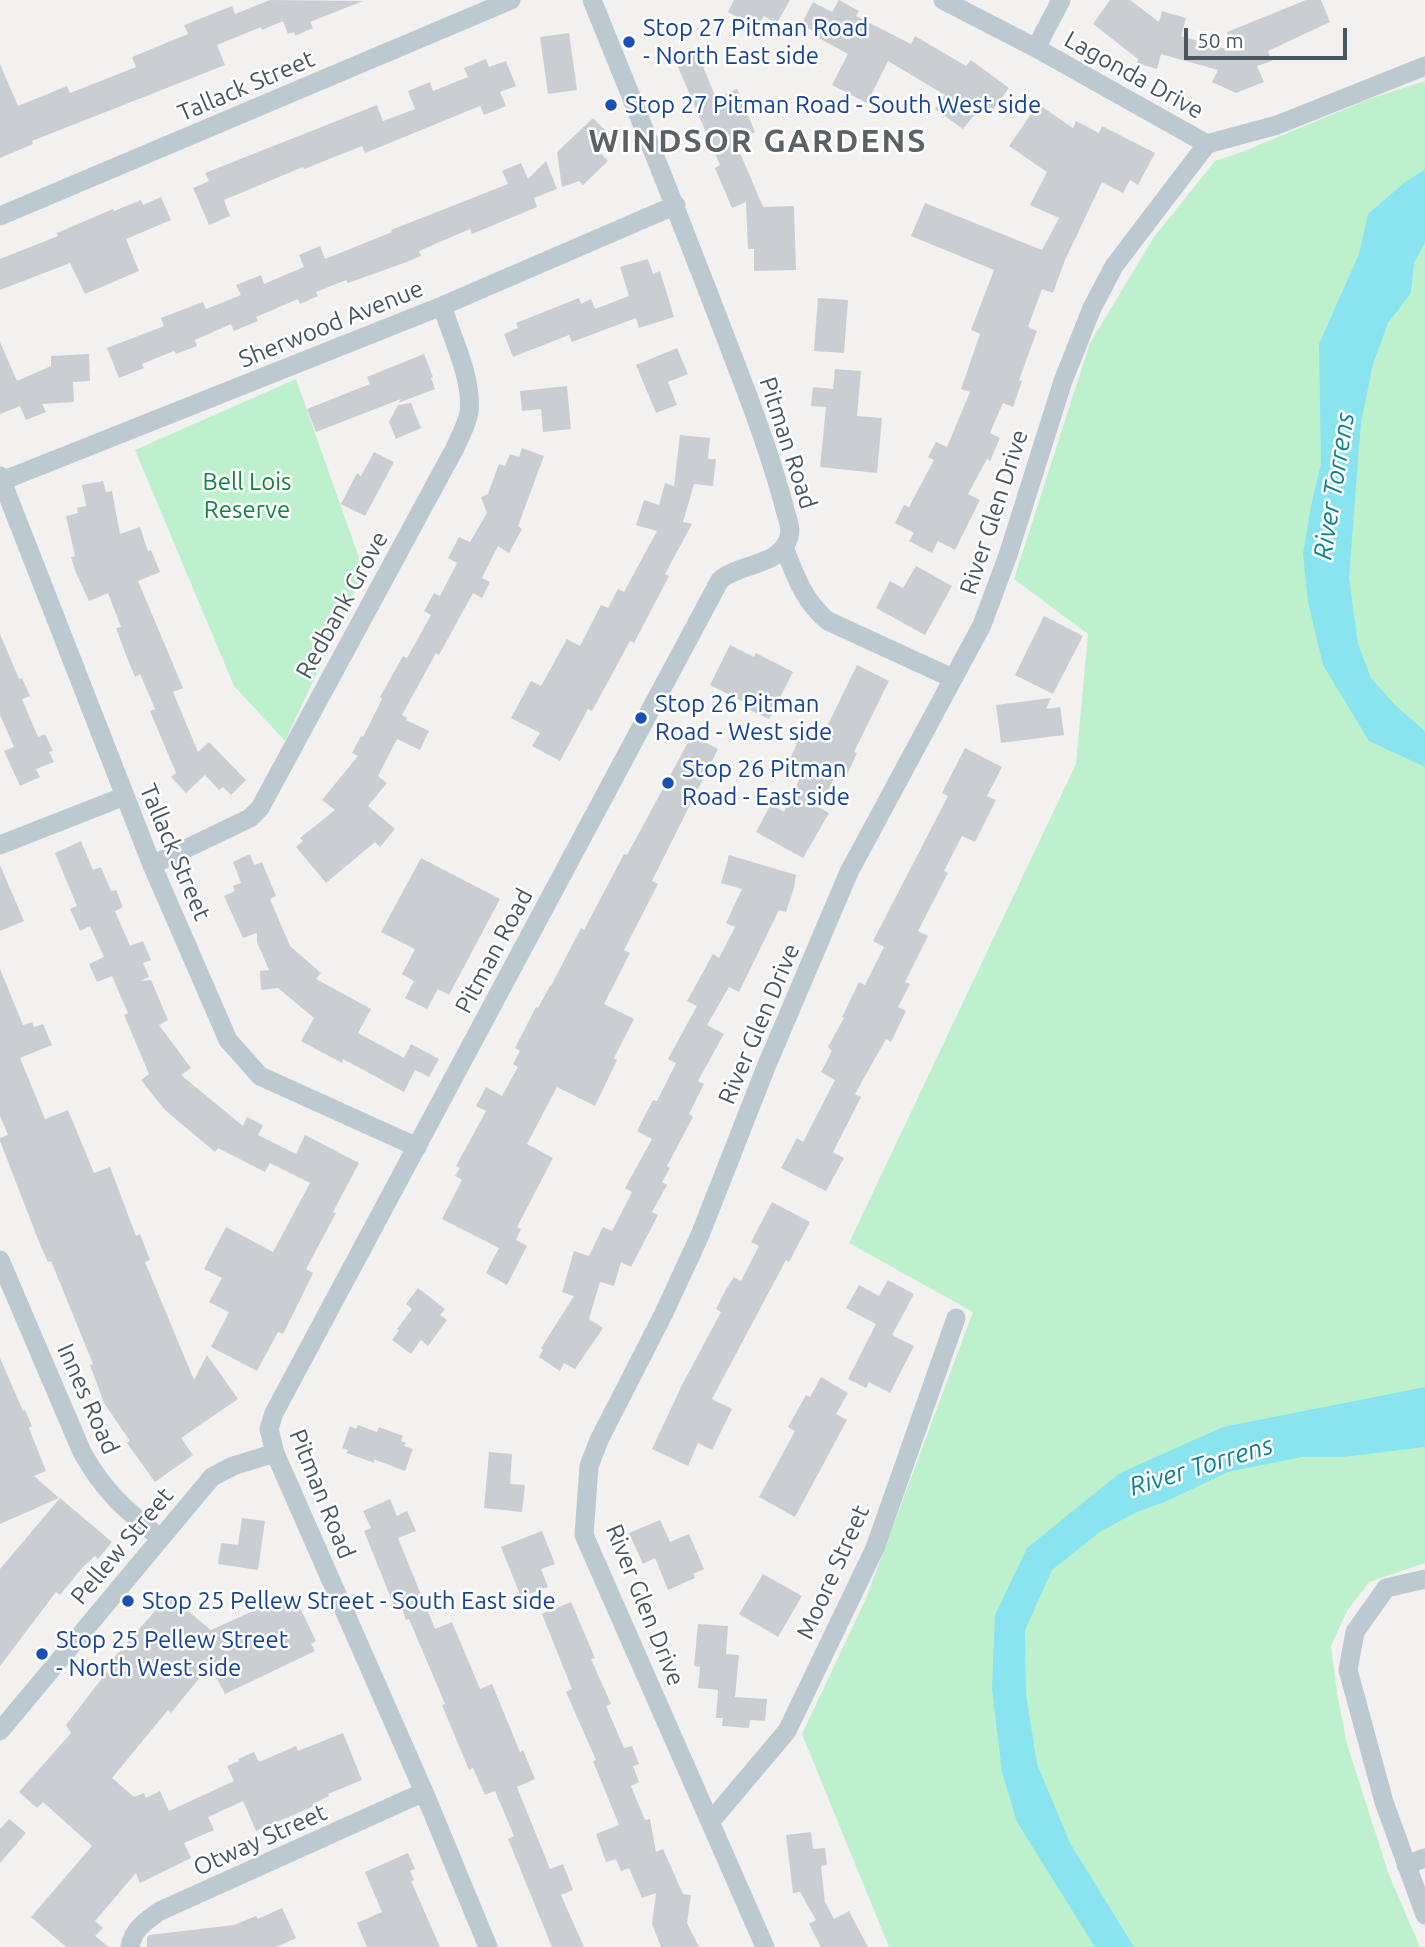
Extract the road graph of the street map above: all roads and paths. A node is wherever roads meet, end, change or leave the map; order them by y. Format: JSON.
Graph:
{"nodes":[{"id":1,"x":511,"y":0,"type":"edge"},
{"id":2,"x":592,"y":0,"type":"edge"},
{"id":3,"x":943,"y":0,"type":"edge"},
{"id":4,"x":1061,"y":0,"type":"edge"},
{"id":5,"x":1035,"y":48,"type":"junction"},
{"id":6,"x":1425,"y":66,"type":"edge"},
{"id":7,"x":1206,"y":144,"type":"junction"},
{"id":8,"x":676,"y":205,"type":"junction"},
{"id":9,"x":0,"y":216,"type":"edge"},
{"id":10,"x":442,"y":306,"type":"junction"},
{"id":11,"x":1,"y":479,"type":"edge"},
{"id":12,"x":784,"y":547,"type":"junction"},
{"id":13,"x":952,"y":678,"type":"junction"},
{"id":14,"x":124,"y":796,"type":"junction"},
{"id":15,"x":0,"y":845,"type":"edge"},
{"id":16,"x":152,"y":865,"type":"junction"},
{"id":17,"x":417,"y":1147,"type":"junction"},
{"id":18,"x":0,"y":1260,"type":"edge"},
{"id":19,"x":956,"y":1318,"type":"dead end"},
{"id":20,"x":275,"y":1453,"type":"junction"},
{"id":21,"x":160,"y":1538,"type":"junction"},
{"id":22,"x":1425,"y":1579,"type":"edge"},
{"id":23,"x":0,"y":1731,"type":"edge"},
{"id":24,"x":424,"y":1792,"type":"junction"},
{"id":25,"x":711,"y":1821,"type":"junction"},
{"id":26,"x":1425,"y":1858,"type":"edge"},
{"id":27,"x":1406,"y":1865,"type":"junction"},
{"id":28,"x":1425,"y":1915,"type":"edge"},
{"id":29,"x":130,"y":1947,"type":"edge"},
{"id":30,"x":488,"y":1947,"type":"edge"},
{"id":31,"x":765,"y":1947,"type":"edge"}],
"edges":[{"from":1,"to":9,"type":"street","name":"Tallack Street"},
{"from":2,"to":8,"type":"street","name":"Pitman Road"},
{"from":3,"to":5,"type":"street","name":"Lagonda Drive"},
{"from":4,"to":5,"type":"street"},
{"from":5,"to":7,"type":"street","name":"Lagonda Drive"},
{"from":6,"to":7,"type":"street","name":"Lagonda Drive"},
{"from":7,"to":13,"type":"street","name":"River Glen Drive"},
{"from":8,"to":10,"type":"street","name":"Sherwood Avenue"},
{"from":8,"to":12,"type":"street","name":"Pitman Road"},
{"from":10,"to":11,"type":"street","name":"Sherwood Avenue"},
{"from":10,"to":16,"type":"street","name":"Redbank Grove"},
{"from":11,"to":14,"type":"street","name":"Tallack Street"},
{"from":12,"to":13,"type":"street"},
{"from":12,"to":17,"type":"street","name":"Pitman Road"},
{"from":13,"to":25,"type":"street","name":"River Glen Drive"},
{"from":14,"to":15,"type":"street"},
{"from":14,"to":16,"type":"street","name":"Tallack Street"},
{"from":16,"to":17,"type":"street","name":"Tallack Street"},
{"from":17,"to":20,"type":"street","name":"Pitman Road"},
{"from":18,"to":21,"type":"street","name":"Innes Road"},
{"from":19,"to":25,"type":"street","name":"Moore Street"},
{"from":20,"to":21,"type":"street","name":"Pellew Street"},
{"from":20,"to":24,"type":"street","name":"Pitman Road"},
{"from":21,"to":23,"type":"street","name":"Pellew Street"},
{"from":22,"to":27,"type":"street"},
{"from":24,"to":29,"type":"street","name":"Otway Street"},
{"from":24,"to":30,"type":"street","name":"Pitman Road"},
{"from":25,"to":31,"type":"street","name":"River Glen Drive"},
{"from":26,"to":27,"type":"street"},
{"from":27,"to":28,"type":"street"}]}
